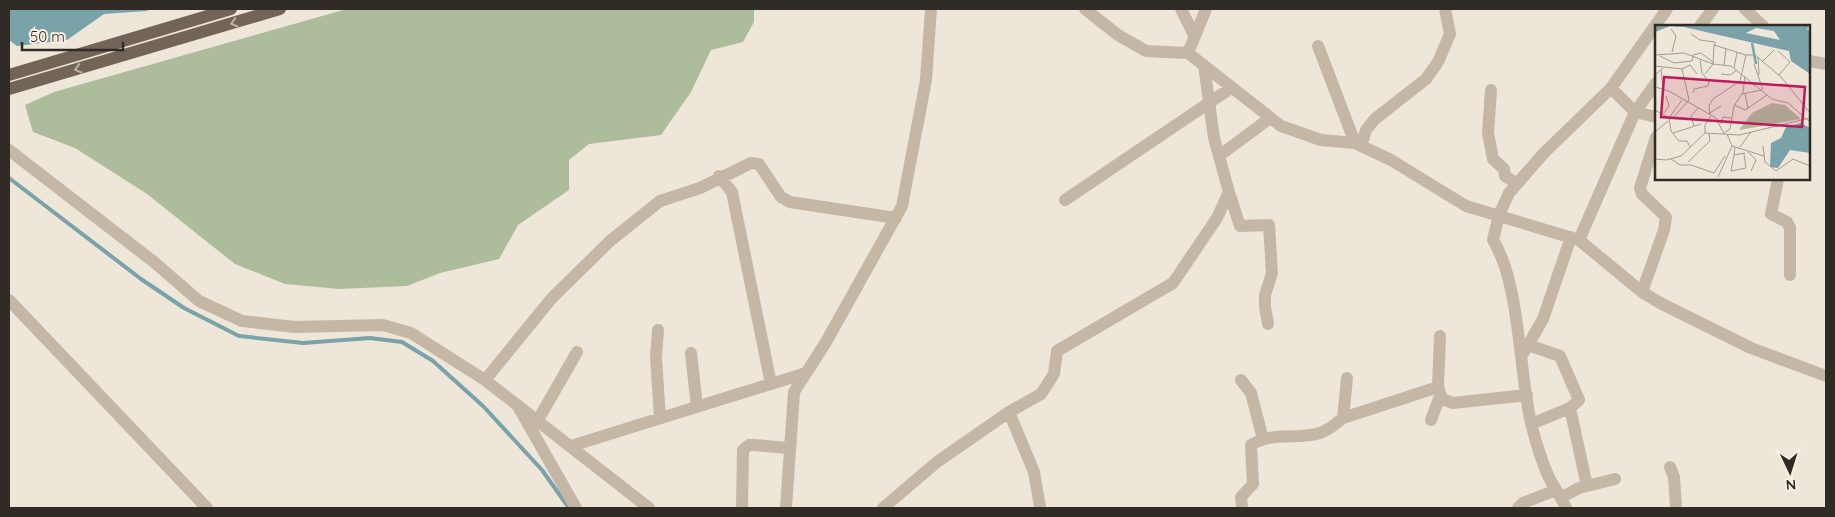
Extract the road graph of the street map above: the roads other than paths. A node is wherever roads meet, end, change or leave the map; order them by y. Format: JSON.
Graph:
{"nodes":[{"id":1,"x":231,"y":9,"type":"edge"},
{"id":2,"x":280,"y":9,"type":"edge"},
{"id":3,"x":930,"y":9,"type":"edge"},
{"id":4,"x":1085,"y":9,"type":"edge"},
{"id":5,"x":1181,"y":9,"type":"edge"},
{"id":6,"x":1206,"y":9,"type":"edge"},
{"id":7,"x":1445,"y":9,"type":"edge"},
{"id":8,"x":1667,"y":9,"type":"edge"},
{"id":9,"x":1713,"y":9,"type":"edge"},
{"id":10,"x":1750,"y":10,"type":"edge"},
{"id":11,"x":1656,"y":25,"type":"edge"},
{"id":12,"x":1701,"y":25,"type":"edge"},
{"id":13,"x":1762,"y":25,"type":"edge"},
{"id":14,"x":1655,"y":26,"type":"edge"},
{"id":15,"x":1194,"y":35,"type":"junction"},
{"id":16,"x":1318,"y":46,"type":"dead end"},
{"id":17,"x":1188,"y":53,"type":"junction"},
{"id":18,"x":1810,"y":61,"type":"edge"},
{"id":19,"x":1826,"y":64,"type":"edge"},
{"id":20,"x":1204,"y":65,"type":"junction"},
{"id":21,"x":9,"y":75,"type":"edge"},
{"id":22,"x":1655,"y":84,"type":"edge"},
{"id":23,"x":1231,"y":88,"type":"junction"},
{"id":24,"x":1611,"y":88,"type":"junction"},
{"id":25,"x":9,"y":89,"type":"edge"},
{"id":26,"x":1491,"y":90,"type":"dead end"},
{"id":27,"x":1209,"y":101,"type":"junction"},
{"id":28,"x":1635,"y":112,"type":"junction"},
{"id":29,"x":1655,"y":117,"type":"edge"},
{"id":30,"x":1270,"y":118,"type":"junction"},
{"id":31,"x":1655,"y":140,"type":"edge"},
{"id":32,"x":1358,"y":144,"type":"junction"},
{"id":33,"x":9,"y":150,"type":"edge"},
{"id":34,"x":1219,"y":156,"type":"junction"},
{"id":35,"x":719,"y":176,"type":"junction"},
{"id":36,"x":1778,"y":180,"type":"edge"},
{"id":37,"x":1516,"y":183,"type":"junction"},
{"id":38,"x":1229,"y":192,"type":"junction"},
{"id":39,"x":1065,"y":200,"type":"dead end"},
{"id":40,"x":1499,"y":215,"type":"junction"},
{"id":41,"x":896,"y":218,"type":"junction"},
{"id":42,"x":1575,"y":238,"type":"junction"},
{"id":43,"x":1790,"y":275,"type":"dead end"},
{"id":44,"x":1642,"y":292,"type":"junction"},
{"id":45,"x":9,"y":300,"type":"edge"},
{"id":46,"x":1268,"y":324,"type":"dead end"},
{"id":47,"x":658,"y":330,"type":"dead end"},
{"id":48,"x":1440,"y":336,"type":"dead end"},
{"id":49,"x":1528,"y":345,"type":"junction"},
{"id":50,"x":577,"y":352,"type":"dead end"},
{"id":51,"x":692,"y":353,"type":"dead end"},
{"id":52,"x":1521,"y":358,"type":"junction"},
{"id":53,"x":806,"y":373,"type":"junction"},
{"id":54,"x":1826,"y":376,"type":"edge"},
{"id":55,"x":1347,"y":378,"type":"dead end"},
{"id":56,"x":486,"y":380,"type":"junction"},
{"id":57,"x":1242,"y":380,"type":"dead end"},
{"id":58,"x":772,"y":384,"type":"junction"},
{"id":59,"x":1439,"y":392,"type":"junction"},
{"id":60,"x":1527,"y":395,"type":"junction"},
{"id":61,"x":516,"y":403,"type":"junction"},
{"id":62,"x":697,"y":407,"type":"junction"},
{"id":63,"x":1570,"y":408,"type":"junction"},
{"id":64,"x":1009,"y":412,"type":"junction"},
{"id":65,"x":660,"y":418,"type":"junction"},
{"id":66,"x":1343,"y":418,"type":"junction"},
{"id":67,"x":538,"y":420,"type":"junction"},
{"id":68,"x":1431,"y":420,"type":"dead end"},
{"id":69,"x":1531,"y":424,"type":"junction"},
{"id":70,"x":1263,"y":439,"type":"junction"},
{"id":71,"x":571,"y":446,"type":"junction"},
{"id":72,"x":789,"y":448,"type":"junction"},
{"id":73,"x":1670,"y":467,"type":"dead end"},
{"id":74,"x":1615,"y":479,"type":"dead end"},
{"id":75,"x":1587,"y":486,"type":"junction"},
{"id":76,"x":1561,"y":498,"type":"edge"},
{"id":77,"x":1040,"y":507,"type":"edge"},
{"id":78,"x":207,"y":508,"type":"edge"},
{"id":79,"x":576,"y":508,"type":"edge"},
{"id":80,"x":649,"y":508,"type":"edge"},
{"id":81,"x":742,"y":508,"type":"edge"},
{"id":82,"x":786,"y":508,"type":"edge"},
{"id":83,"x":883,"y":508,"type":"edge"},
{"id":84,"x":1242,"y":508,"type":"edge"},
{"id":85,"x":1518,"y":508,"type":"edge"},
{"id":86,"x":1676,"y":508,"type":"edge"}],
"edges":[{"from":1,"to":21,"type":"main road"},
{"from":2,"to":25,"type":"main road","one_way":true},
{"from":3,"to":41,"type":"street"},
{"from":4,"to":17,"type":"street"},
{"from":5,"to":15,"type":"street"},
{"from":6,"to":15,"type":"street"},
{"from":7,"to":32,"type":"street"},
{"from":8,"to":11,"type":"street"},
{"from":9,"to":12,"type":"street"},
{"from":10,"to":13,"type":"street"},
{"from":14,"to":24,"type":"street"},
{"from":15,"to":17,"type":"street"},
{"from":16,"to":32,"type":"street"},
{"from":17,"to":20,"type":"street"},
{"from":18,"to":19,"type":"street"},
{"from":20,"to":23,"type":"street"},
{"from":20,"to":27,"type":"street"},
{"from":22,"to":28,"type":"street"},
{"from":23,"to":27,"type":"street"},
{"from":23,"to":30,"type":"street"},
{"from":24,"to":28,"type":"street"},
{"from":24,"to":37,"type":"street"},
{"from":26,"to":37,"type":"street"},
{"from":27,"to":34,"type":"street"},
{"from":27,"to":39,"type":"street"},
{"from":28,"to":29,"type":"street"},
{"from":28,"to":42,"type":"street"},
{"from":30,"to":32,"type":"street"},
{"from":30,"to":34,"type":"street"},
{"from":31,"to":44,"type":"street"},
{"from":32,"to":40,"type":"street"},
{"from":33,"to":56,"type":"street"},
{"from":34,"to":38,"type":"street"},
{"from":35,"to":41,"type":"street"},
{"from":35,"to":56,"type":"street"},
{"from":35,"to":58,"type":"street"},
{"from":36,"to":43,"type":"street"},
{"from":37,"to":40,"type":"street"},
{"from":38,"to":46,"type":"street"},
{"from":38,"to":64,"type":"street"},
{"from":40,"to":42,"type":"street"},
{"from":40,"to":52,"type":"street"},
{"from":41,"to":53,"type":"street"},
{"from":42,"to":44,"type":"street"},
{"from":42,"to":49,"type":"street"},
{"from":44,"to":54,"type":"street"},
{"from":45,"to":78,"type":"street"},
{"from":47,"to":65,"type":"street"},
{"from":48,"to":59,"type":"street"},
{"from":49,"to":52,"type":"street"},
{"from":49,"to":63,"type":"street"},
{"from":50,"to":67,"type":"street"},
{"from":51,"to":62,"type":"street"},
{"from":52,"to":60,"type":"street"},
{"from":53,"to":58,"type":"street"},
{"from":53,"to":72,"type":"street"},
{"from":55,"to":66,"type":"street"},
{"from":56,"to":61,"type":"street"},
{"from":57,"to":70,"type":"street"},
{"from":58,"to":62,"type":"street"},
{"from":59,"to":60,"type":"street"},
{"from":59,"to":66,"type":"street"},
{"from":59,"to":68,"type":"street"},
{"from":60,"to":69,"type":"street"},
{"from":61,"to":67,"type":"street"},
{"from":61,"to":79,"type":"street"},
{"from":62,"to":65,"type":"street"},
{"from":63,"to":69,"type":"street"},
{"from":63,"to":75,"type":"street"},
{"from":64,"to":77,"type":"street"},
{"from":64,"to":83,"type":"street"},
{"from":65,"to":71,"type":"street"},
{"from":66,"to":70,"type":"street"},
{"from":67,"to":71,"type":"street"},
{"from":69,"to":76,"type":"street"},
{"from":70,"to":84,"type":"street"},
{"from":71,"to":80,"type":"street"},
{"from":72,"to":81,"type":"street"},
{"from":72,"to":82,"type":"street"},
{"from":73,"to":86,"type":"street"},
{"from":74,"to":75,"type":"street"},
{"from":75,"to":76,"type":"street"},
{"from":76,"to":85,"type":"street"}]}
